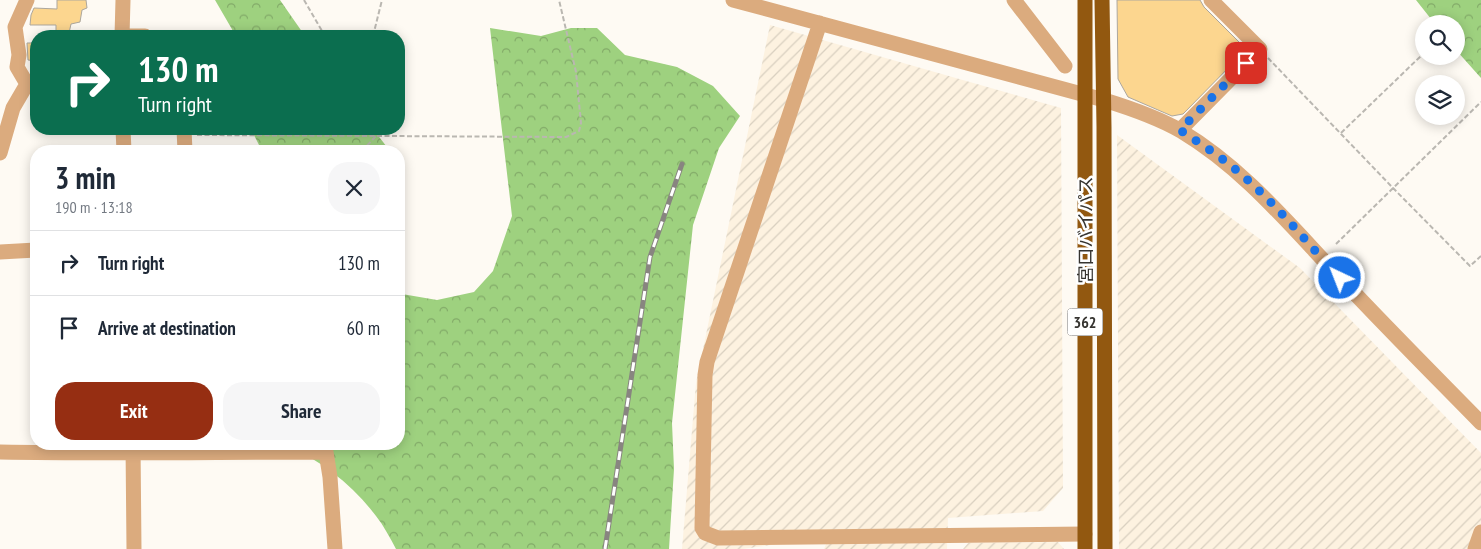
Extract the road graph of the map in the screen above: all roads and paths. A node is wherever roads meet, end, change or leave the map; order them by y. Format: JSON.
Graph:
{"nodes":[{"id":1,"x":27,"y":0,"type":"edge"},
{"id":2,"x":123,"y":0,"type":"edge"},
{"id":3,"x":304,"y":0,"type":"edge"},
{"id":4,"x":382,"y":0,"type":"edge"},
{"id":5,"x":559,"y":0,"type":"edge"},
{"id":6,"x":733,"y":0,"type":"edge"},
{"id":7,"x":1014,"y":0,"type":"edge"},
{"id":8,"x":1085,"y":0,"type":"edge"},
{"id":9,"x":1102,"y":0,"type":"edge"},
{"id":10,"x":1211,"y":0,"type":"edge"},
{"id":11,"x":820,"y":23,"type":"junction"},
{"id":12,"x":122,"y":30,"type":"edge"},
{"id":13,"x":322,"y":30,"type":"edge"},
{"id":14,"x":374,"y":30,"type":"edge"},
{"id":15,"x":1260,"y":49,"type":"junction"},
{"id":16,"x":1415,"y":62,"type":"edge"},
{"id":17,"x":1065,"y":66,"type":"dead end"},
{"id":18,"x":1084,"y":94,"type":"junction"},
{"id":19,"x":1104,"y":100,"type":"junction"},
{"id":20,"x":1481,"y":102,"type":"edge"},
{"id":21,"x":1180,"y":130,"type":"junction"},
{"id":22,"x":1341,"y":133,"type":"junction"},
{"id":23,"x":309,"y":135,"type":"edge"},
{"id":24,"x":351,"y":136,"type":"joint"},
{"id":25,"x":376,"y":136,"type":"junction"},
{"id":26,"x":368,"y":145,"type":"edge"},
{"id":27,"x":0,"y":153,"type":"edge"},
{"id":28,"x":1393,"y":188,"type":"junction"},
{"id":29,"x":1336,"y":244,"type":"dead end"},
{"id":30,"x":30,"y":250,"type":"edge"},
{"id":31,"x":0,"y":252,"type":"edge"},
{"id":32,"x":1481,"y":256,"type":"edge"},
{"id":33,"x":1481,"y":423,"type":"edge"},
{"id":34,"x":121,"y":450,"type":"edge"},
{"id":35,"x":133,"y":450,"type":"edge"},
{"id":36,"x":262,"y":450,"type":"edge"},
{"id":37,"x":0,"y":452,"type":"edge"},
{"id":38,"x":1481,"y":532,"type":"edge"},
{"id":39,"x":1085,"y":541,"type":"edge"},
{"id":40,"x":954,"y":542,"type":"edge"},
{"id":41,"x":134,"y":549,"type":"edge"},
{"id":42,"x":335,"y":549,"type":"edge"},
{"id":43,"x":1105,"y":549,"type":"edge"},
{"id":44,"x":1475,"y":549,"type":"edge"}],
"edges":[{"from":1,"to":27,"type":"street"},
{"from":2,"to":12,"type":"street"},
{"from":3,"to":13,"type":"path"},
{"from":4,"to":14,"type":"path"},
{"from":5,"to":25,"type":"path"},
{"from":6,"to":11,"type":"street"},
{"from":7,"to":17,"type":"street"},
{"from":8,"to":18,"type":"highway","name":"宮口バイパス","number":"362"},
{"from":9,"to":19,"type":"highway","name":"宮口バイパス","number":"362"},
{"from":10,"to":15,"type":"street"},
{"from":11,"to":18,"type":"street"},
{"from":11,"to":40,"type":"street"},
{"from":15,"to":21,"type":"street"},
{"from":15,"to":22,"type":"path"},
{"from":16,"to":22,"type":"path"},
{"from":18,"to":19,"type":"street"},
{"from":18,"to":39,"type":"highway","name":"宮口バイパス","number":"362"},
{"from":19,"to":21,"type":"street"},
{"from":19,"to":43,"type":"highway","name":"宮口バイパス","number":"362"},
{"from":20,"to":28,"type":"path"},
{"from":21,"to":33,"type":"street"},
{"from":22,"to":28,"type":"path"},
{"from":23,"to":24,"type":"path"},
{"from":24,"to":25,"type":"path"},
{"from":25,"to":26,"type":"path"},
{"from":28,"to":29,"type":"path"},
{"from":28,"to":32,"type":"path"},
{"from":30,"to":31,"type":"street"},
{"from":34,"to":37,"type":"street"},
{"from":35,"to":41,"type":"street"},
{"from":36,"to":42,"type":"street"},
{"from":38,"to":44,"type":"street"},
{"from":39,"to":40,"type":"street"}]}
